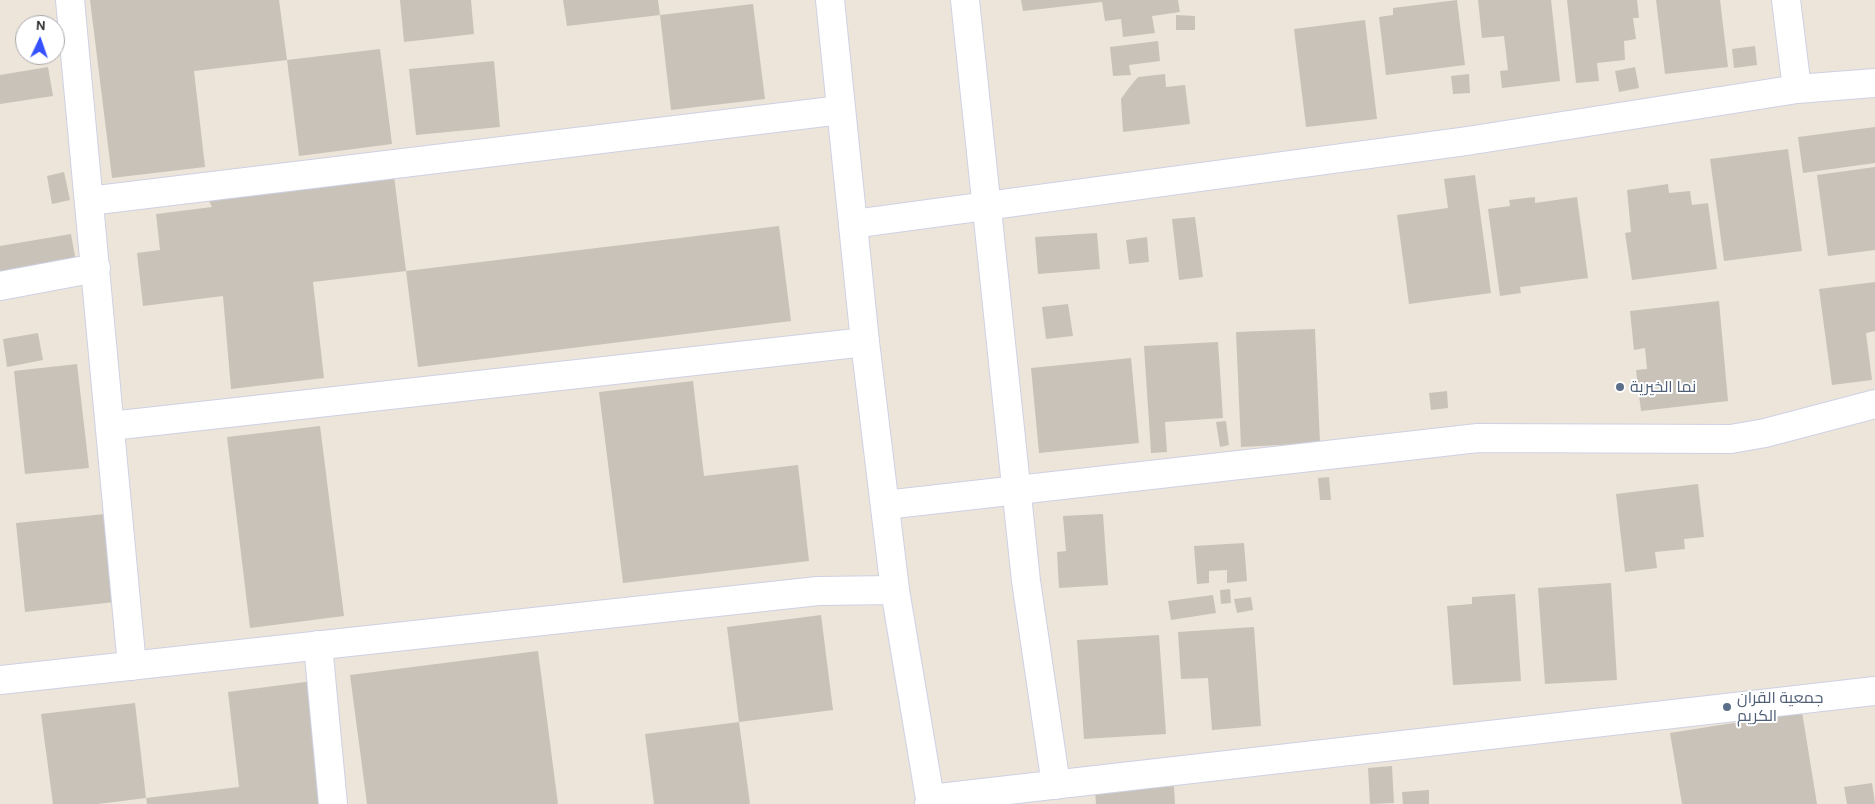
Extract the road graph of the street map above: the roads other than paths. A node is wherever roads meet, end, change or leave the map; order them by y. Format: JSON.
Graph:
{"nodes":[{"id":1,"x":70,"y":0,"type":"edge"},
{"id":2,"x":830,"y":0,"type":"edge"},
{"id":3,"x":965,"y":0,"type":"edge"},
{"id":4,"x":1786,"y":0,"type":"edge"},
{"id":5,"x":1875,"y":83,"type":"edge"},
{"id":6,"x":1797,"y":89,"type":"junction"},
{"id":7,"x":841,"y":110,"type":"junction"},
{"id":8,"x":89,"y":201,"type":"junction"},
{"id":9,"x":988,"y":205,"type":"junction"},
{"id":10,"x":853,"y":224,"type":"junction"},
{"id":11,"x":96,"y":268,"type":"junction"},
{"id":12,"x":0,"y":286,"type":"edge"},
{"id":13,"x":865,"y":342,"type":"junction"},
{"id":14,"x":1875,"y":404,"type":"edge"},
{"id":15,"x":111,"y":426,"type":"junction"},
{"id":16,"x":1017,"y":490,"type":"junction"},
{"id":17,"x":885,"y":505,"type":"junction"},
{"id":18,"x":895,"y":590,"type":"junction"},
{"id":19,"x":318,"y":645,"type":"junction"},
{"id":20,"x":132,"y":666,"type":"junction"},
{"id":21,"x":0,"y":680,"type":"edge"},
{"id":22,"x":1875,"y":691,"type":"edge"},
{"id":23,"x":1056,"y":785,"type":"junction"},
{"id":24,"x":929,"y":801,"type":"edge"},
{"id":25,"x":333,"y":804,"type":"edge"}],
"edges":[{"from":1,"to":8,"type":"street"},
{"from":2,"to":7,"type":"street"},
{"from":3,"to":9,"type":"street"},
{"from":4,"to":6,"type":"street"},
{"from":5,"to":6,"type":"street"},
{"from":6,"to":9,"type":"street"},
{"from":7,"to":8,"type":"street"},
{"from":7,"to":10,"type":"street"},
{"from":8,"to":11,"type":"street"},
{"from":9,"to":10,"type":"street"},
{"from":9,"to":16,"type":"street"},
{"from":10,"to":13,"type":"street"},
{"from":11,"to":12,"type":"street"},
{"from":11,"to":15,"type":"street"},
{"from":13,"to":15,"type":"street"},
{"from":13,"to":17,"type":"street"},
{"from":14,"to":16,"type":"street"},
{"from":15,"to":20,"type":"street"},
{"from":16,"to":17,"type":"street"},
{"from":16,"to":23,"type":"street"},
{"from":17,"to":18,"type":"street"},
{"from":18,"to":19,"type":"street"},
{"from":18,"to":24,"type":"street"},
{"from":19,"to":20,"type":"street"},
{"from":19,"to":25,"type":"street"},
{"from":20,"to":21,"type":"street"},
{"from":22,"to":23,"type":"street"},
{"from":23,"to":24,"type":"street"}]}
